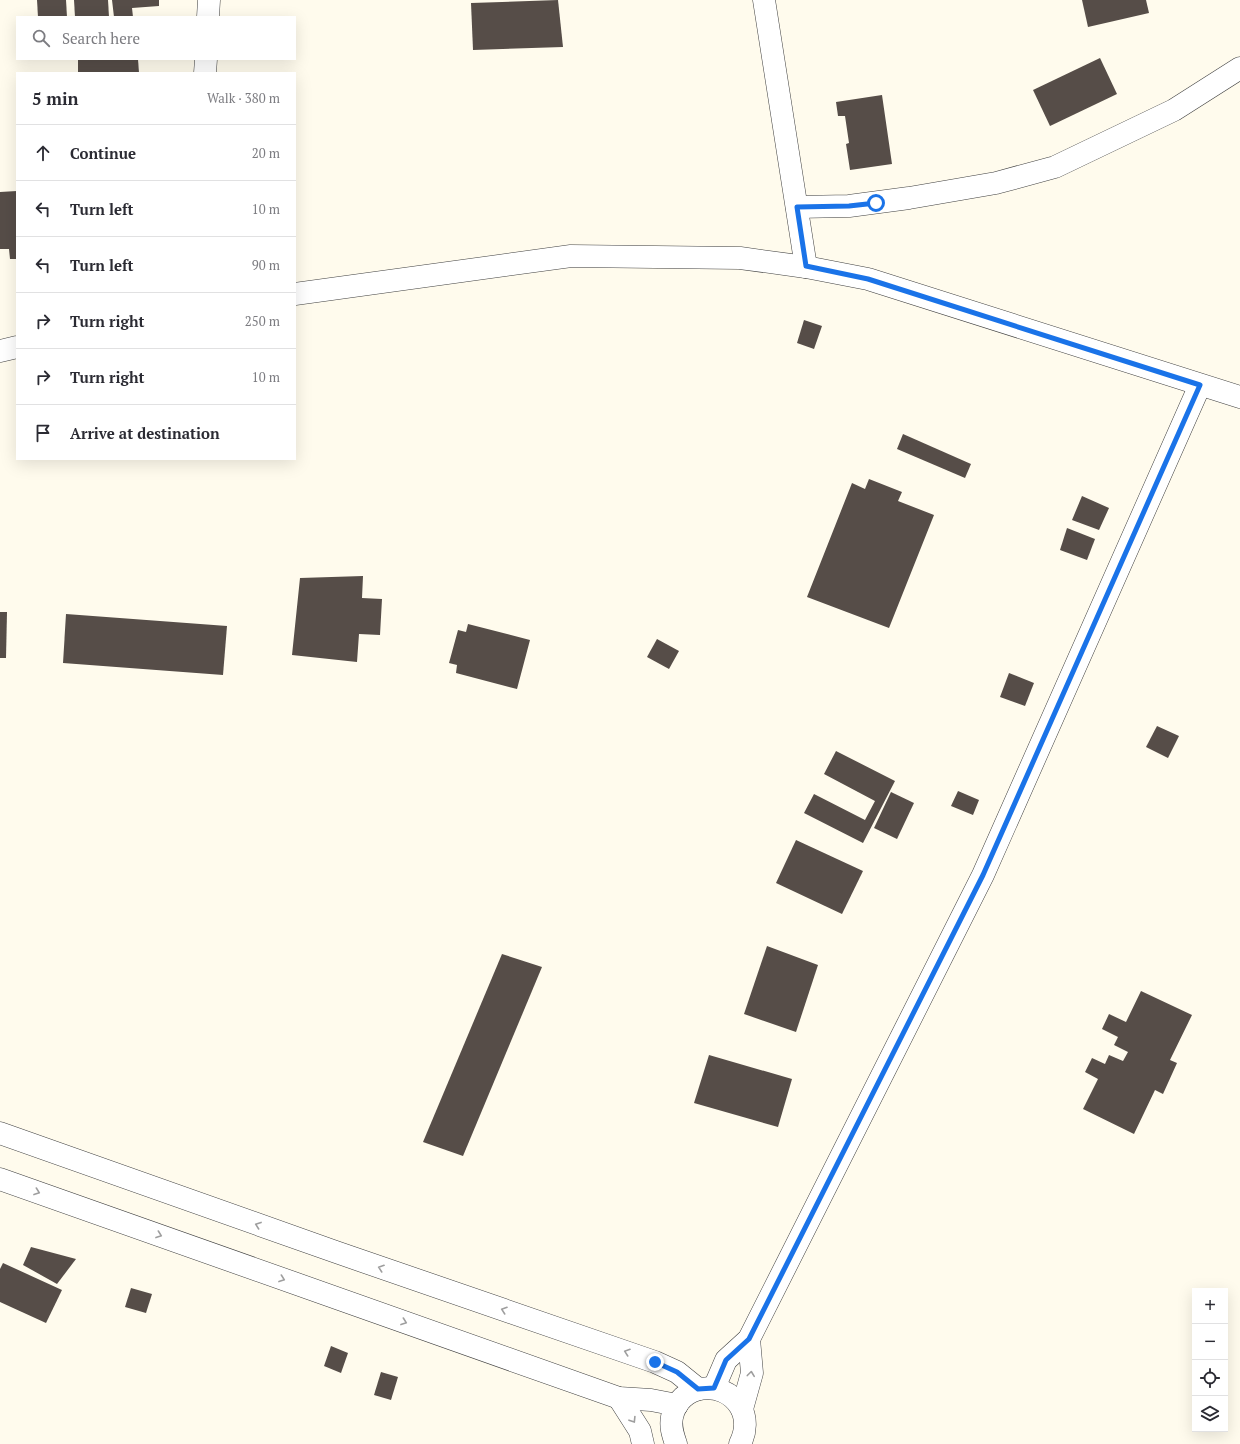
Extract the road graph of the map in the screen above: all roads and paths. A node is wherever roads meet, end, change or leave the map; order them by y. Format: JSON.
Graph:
{"nodes":[{"id":1,"x":209,"y":0,"type":"edge"},
{"id":2,"x":764,"y":0,"type":"edge"},
{"id":3,"x":208,"y":16,"type":"edge"},
{"id":4,"x":206,"y":60,"type":"edge"},
{"id":5,"x":1240,"y":68,"type":"edge"},
{"id":6,"x":205,"y":72,"type":"edge"},
{"id":7,"x":797,"y":207,"type":"junction"},
{"id":8,"x":806,"y":266,"type":"junction"},
{"id":9,"x":296,"y":294,"type":"edge"},
{"id":10,"x":16,"y":347,"type":"edge"},
{"id":11,"x":0,"y":351,"type":"edge"},
{"id":12,"x":1200,"y":385,"type":"junction"},
{"id":13,"x":1240,"y":397,"type":"edge"},
{"id":14,"x":0,"y":1133,"type":"edge"},
{"id":15,"x":0,"y":1179,"type":"edge"},
{"id":16,"x":749,"y":1339,"type":"junction"},
{"id":17,"x":706,"y":1388,"type":"junction"},
{"id":18,"x":620,"y":1398,"type":"junction"},
{"id":19,"x":677,"y":1404,"type":"junction"},
{"id":20,"x":742,"y":1409,"type":"junction"},
{"id":21,"x":643,"y":1444,"type":"edge"},
{"id":22,"x":676,"y":1444,"type":"edge"},
{"id":23,"x":740,"y":1444,"type":"edge"}],
"edges":[{"from":1,"to":3,"type":"street"},
{"from":2,"to":7,"type":"street"},
{"from":4,"to":6,"type":"street"},
{"from":5,"to":7,"type":"street"},
{"from":7,"to":8,"type":"street"},
{"from":8,"to":9,"type":"street"},
{"from":8,"to":12,"type":"street"},
{"from":10,"to":11,"type":"street"},
{"from":12,"to":13,"type":"street"},
{"from":12,"to":16,"type":"street"},
{"from":17,"to":14,"type":"street","one_way":true},
{"from":15,"to":18,"type":"street","one_way":true},
{"from":16,"to":17,"type":"street"},
{"from":20,"to":16,"type":"street","one_way":true},
{"from":17,"to":19,"type":"street"},
{"from":17,"to":20,"type":"street"},
{"from":18,"to":19,"type":"street"},
{"from":18,"to":21,"type":"street","one_way":true},
{"from":19,"to":22,"type":"street"},
{"from":20,"to":23,"type":"street"}]}
